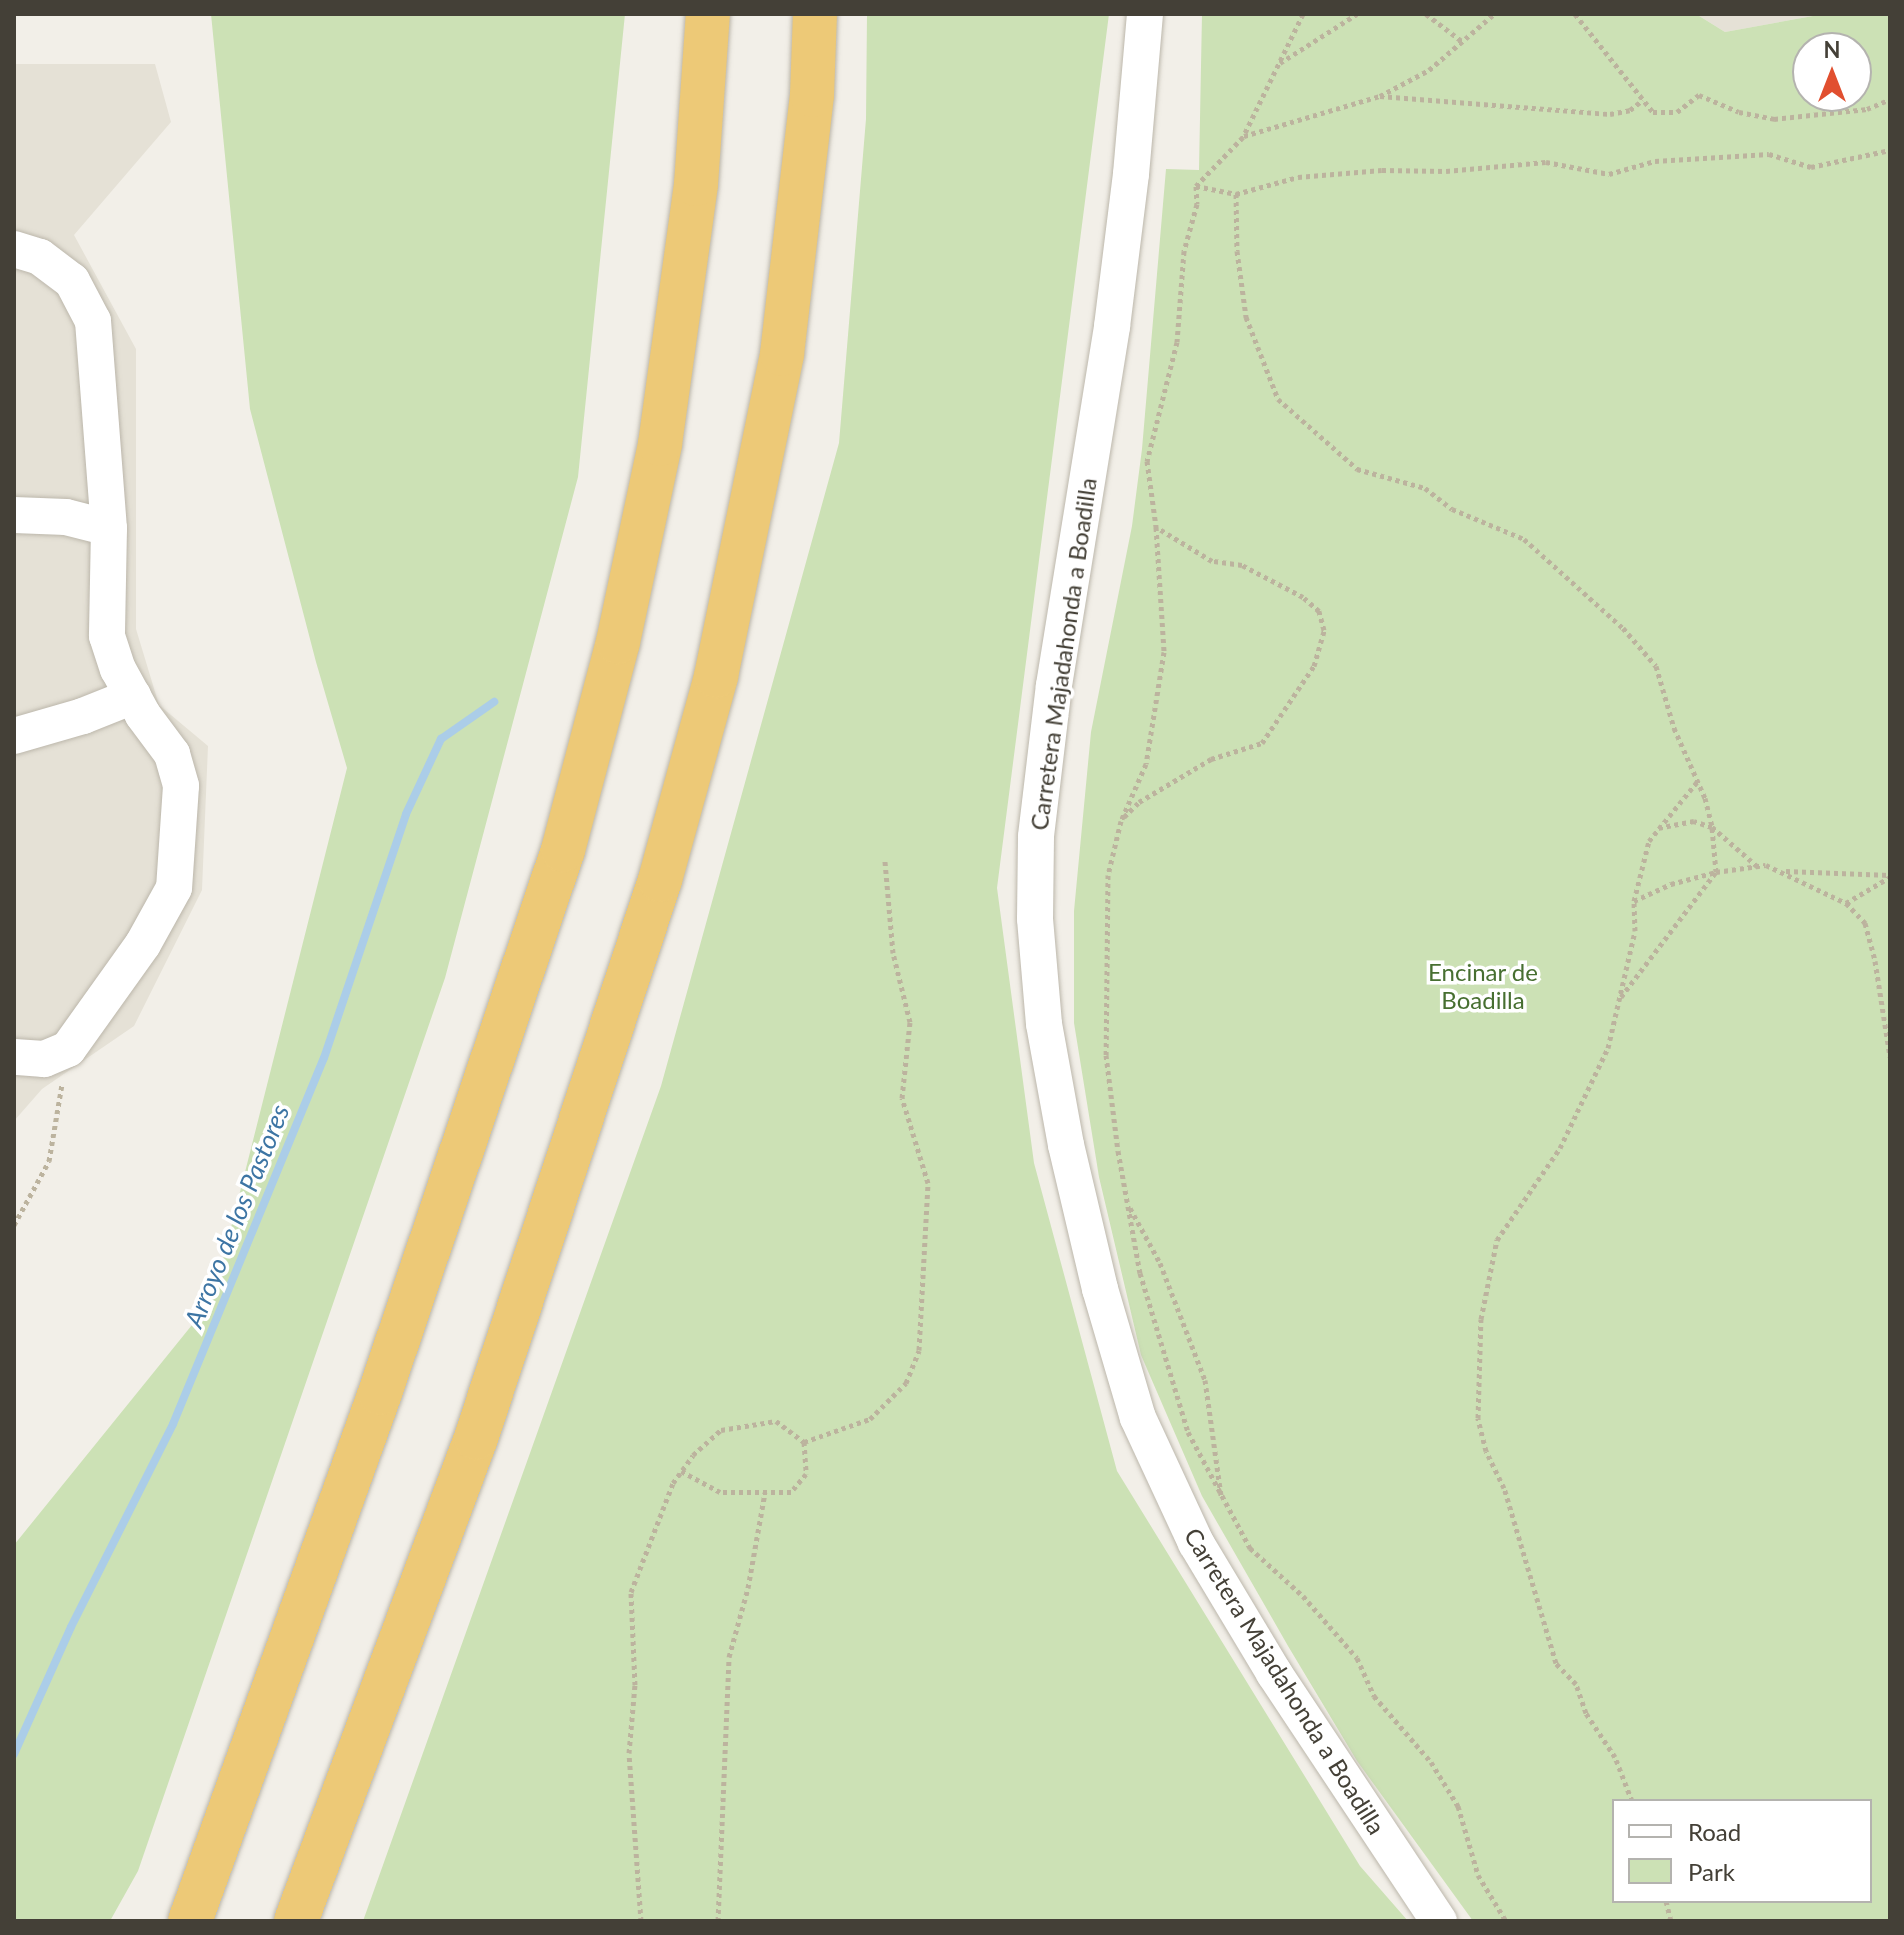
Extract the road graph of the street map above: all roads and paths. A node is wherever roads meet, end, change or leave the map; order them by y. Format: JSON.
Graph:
{"nodes":[{"id":1,"x":708,"y":14,"type":"edge"},
{"id":2,"x":815,"y":14,"type":"edge"},
{"id":3,"x":1145,"y":14,"type":"edge"},
{"id":4,"x":1303,"y":14,"type":"edge"},
{"id":5,"x":1357,"y":14,"type":"edge"},
{"id":6,"x":1426,"y":14,"type":"edge"},
{"id":7,"x":1494,"y":14,"type":"edge"},
{"id":8,"x":1575,"y":14,"type":"edge"},
{"id":9,"x":1463,"y":42,"type":"junction"},
{"id":10,"x":1277,"y":64,"type":"junction"},
{"id":11,"x":1380,"y":96,"type":"junction"},
{"id":12,"x":1890,"y":99,"type":"edge"},
{"id":13,"x":1643,"y":100,"type":"junction"},
{"id":14,"x":1243,"y":137,"type":"junction"},
{"id":15,"x":1890,"y":150,"type":"edge"},
{"id":16,"x":1196,"y":186,"type":"junction"},
{"id":17,"x":1236,"y":194,"type":"junction"},
{"id":18,"x":14,"y":249,"type":"edge"},
{"id":19,"x":14,"y":515,"type":"edge"},
{"id":20,"x":1156,"y":527,"type":"junction"},
{"id":21,"x":109,"y":528,"type":"junction"},
{"id":22,"x":133,"y":696,"type":"junction"},
{"id":23,"x":14,"y":736,"type":"edge"},
{"id":24,"x":1697,"y":782,"type":"junction"},
{"id":25,"x":1121,"y":821,"type":"junction"},
{"id":26,"x":1712,"y":827,"type":"junction"},
{"id":27,"x":1658,"y":828,"type":"junction"},
{"id":28,"x":885,"y":861,"type":"dead end"},
{"id":29,"x":1757,"y":866,"type":"junction"},
{"id":30,"x":1781,"y":871,"type":"junction"},
{"id":31,"x":1716,"y":872,"type":"junction"},
{"id":32,"x":1890,"y":876,"type":"edge"},
{"id":33,"x":1634,"y":901,"type":"junction"},
{"id":34,"x":1846,"y":903,"type":"junction"},
{"id":35,"x":1619,"y":1000,"type":"junction"},
{"id":36,"x":68,"y":1049,"type":"junction"},
{"id":37,"x":14,"y":1057,"type":"edge"},
{"id":38,"x":1890,"y":1057,"type":"edge"},
{"id":39,"x":1127,"y":1204,"type":"junction"},
{"id":40,"x":14,"y":1225,"type":"edge"},
{"id":41,"x":804,"y":1442,"type":"junction"},
{"id":42,"x":681,"y":1471,"type":"junction"},
{"id":43,"x":765,"y":1493,"type":"junction"},
{"id":44,"x":1222,"y":1501,"type":"junction"},
{"id":45,"x":1631,"y":1799,"type":"edge"},
{"id":46,"x":190,"y":1921,"type":"edge"},
{"id":47,"x":296,"y":1921,"type":"edge"},
{"id":48,"x":641,"y":1921,"type":"edge"},
{"id":49,"x":718,"y":1921,"type":"edge"},
{"id":50,"x":1439,"y":1921,"type":"edge"},
{"id":51,"x":1506,"y":1921,"type":"edge"}],
"edges":[{"from":1,"to":46,"type":"highway"},
{"from":2,"to":47,"type":"highway"},
{"from":3,"to":50,"type":"street","name":"Carretera Majadahonda a Boadilla"},
{"from":4,"to":10,"type":"path"},
{"from":5,"to":10,"type":"path"},
{"from":6,"to":9,"type":"path"},
{"from":7,"to":9,"type":"path"},
{"from":8,"to":13,"type":"path"},
{"from":9,"to":11,"type":"path"},
{"from":10,"to":14,"type":"path"},
{"from":11,"to":13,"type":"path"},
{"from":11,"to":14,"type":"path"},
{"from":12,"to":13,"type":"path"},
{"from":14,"to":16,"type":"path"},
{"from":15,"to":17,"type":"path"},
{"from":16,"to":17,"type":"path"},
{"from":16,"to":20,"type":"path"},
{"from":17,"to":24,"type":"path"},
{"from":18,"to":21,"type":"street"},
{"from":19,"to":21,"type":"street"},
{"from":20,"to":25,"type":"path"},
{"from":20,"to":25,"type":"path"},
{"from":21,"to":22,"type":"street"},
{"from":22,"to":23,"type":"street"},
{"from":22,"to":36,"type":"street"},
{"from":24,"to":26,"type":"path"},
{"from":24,"to":27,"type":"path"},
{"from":25,"to":39,"type":"path"},
{"from":26,"to":27,"type":"path"},
{"from":26,"to":29,"type":"path"},
{"from":26,"to":31,"type":"path"},
{"from":27,"to":33,"type":"path"},
{"from":28,"to":41,"type":"path"},
{"from":29,"to":30,"type":"path"},
{"from":29,"to":31,"type":"path"},
{"from":30,"to":32,"type":"path"},
{"from":30,"to":34,"type":"path"},
{"from":31,"to":33,"type":"path"},
{"from":31,"to":35,"type":"path"},
{"from":32,"to":34,"type":"path"},
{"from":33,"to":35,"type":"path"},
{"from":34,"to":38,"type":"path"},
{"from":35,"to":45,"type":"path"},
{"from":36,"to":37,"type":"street"},
{"from":36,"to":40,"type":"path"},
{"from":39,"to":44,"type":"path"},
{"from":39,"to":44,"type":"path"},
{"from":41,"to":42,"type":"path"},
{"from":41,"to":43,"type":"path"},
{"from":42,"to":43,"type":"path"},
{"from":42,"to":48,"type":"path"},
{"from":43,"to":49,"type":"path"},
{"from":44,"to":51,"type":"path"}]}
